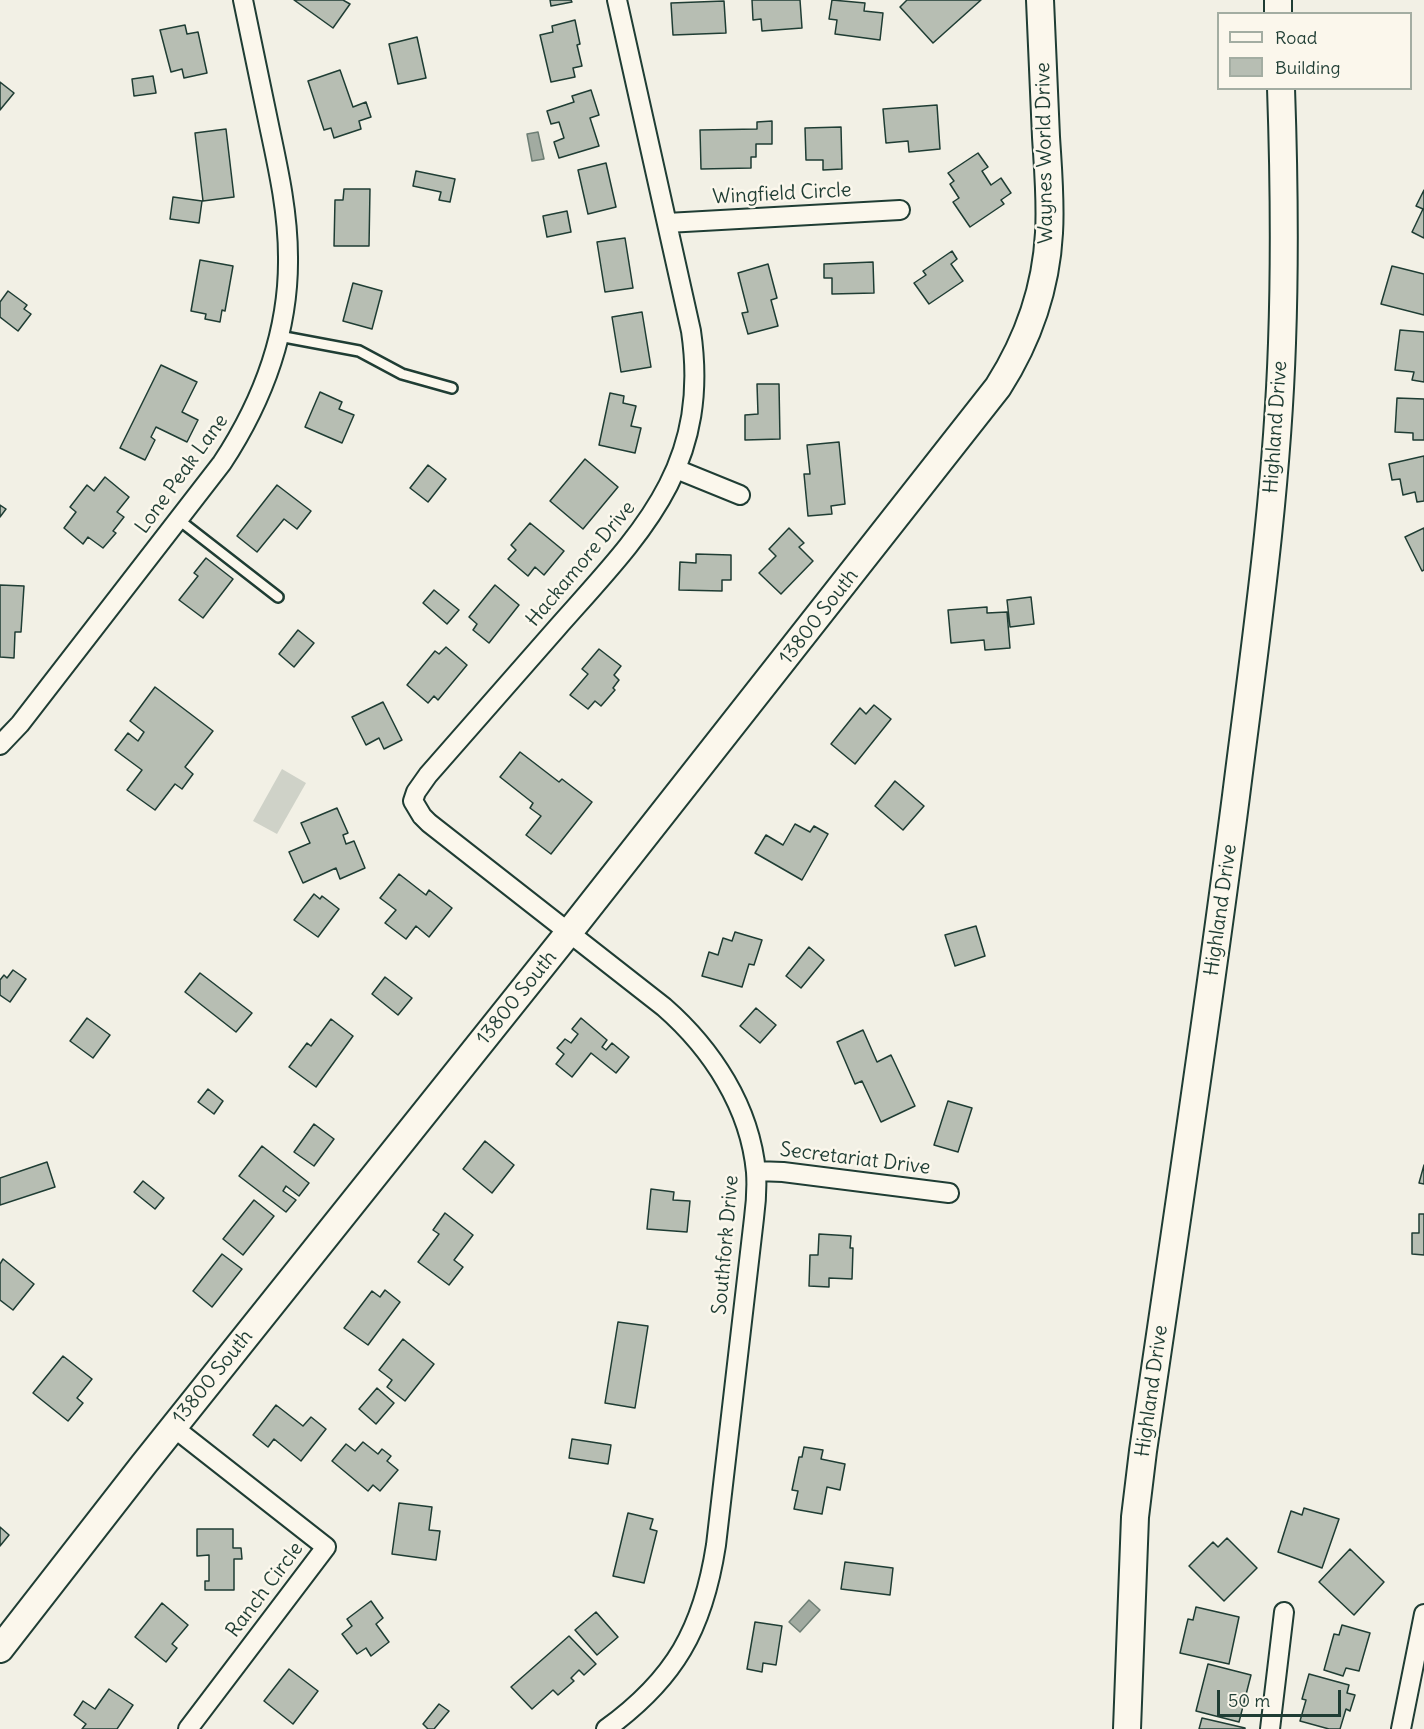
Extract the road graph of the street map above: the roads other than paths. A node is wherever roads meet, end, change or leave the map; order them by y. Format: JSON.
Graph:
{"nodes":[{"id":1,"x":243,"y":0,"type":"edge"},
{"id":2,"x":617,"y":0,"type":"edge"},
{"id":3,"x":1040,"y":0,"type":"edge"},
{"id":4,"x":1281,"y":90,"type":"edge"},
{"id":5,"x":900,"y":210,"type":"dead end"},
{"id":6,"x":667,"y":223,"type":"junction"},
{"id":7,"x":279,"y":336,"type":"junction"},
{"id":8,"x":1024,"y":339,"type":"joint"},
{"id":9,"x":452,"y":388,"type":"dead end"},
{"id":10,"x":676,"y":469,"type":"junction"},
{"id":11,"x":740,"y":495,"type":"dead end"},
{"id":12,"x":179,"y":520,"type":"junction"},
{"id":13,"x":278,"y":597,"type":"dead end"},
{"id":14,"x":0,"y":745,"type":"edge"},
{"id":15,"x":413,"y":801,"type":"joint"},
{"id":16,"x":569,"y":932,"type":"junction"},
{"id":17,"x":756,"y":1171,"type":"junction"},
{"id":18,"x":949,"y":1193,"type":"dead end"},
{"id":19,"x":173,"y":1428,"type":"junction"},
{"id":20,"x":1284,"y":1612,"type":"dead end"},
{"id":21,"x":1424,"y":1614,"type":"edge"},
{"id":22,"x":1420,"y":1647,"type":"edge"},
{"id":23,"x":0,"y":1649,"type":"edge"},
{"id":24,"x":188,"y":1729,"type":"edge"},
{"id":25,"x":606,"y":1729,"type":"edge"},
{"id":26,"x":1127,"y":1729,"type":"edge"},
{"id":27,"x":1270,"y":1729,"type":"edge"},
{"id":28,"x":1401,"y":1729,"type":"edge"}],
"edges":[{"from":1,"to":7,"type":"street","name":"Lone Peak Lane"},
{"from":2,"to":6,"type":"street","name":"Hackamore Drive"},
{"from":3,"to":8,"type":"main road","name":"Waynes World Drive"},
{"from":4,"to":26,"type":"main road","name":"Highland Drive"},
{"from":5,"to":6,"type":"street","name":"Wingfield Circle"},
{"from":6,"to":10,"type":"street","name":"Hackamore Drive"},
{"from":7,"to":9,"type":"lane"},
{"from":7,"to":12,"type":"street","name":"Lone Peak Lane"},
{"from":8,"to":16,"type":"main road","name":"13800 South"},
{"from":10,"to":11,"type":"street"},
{"from":10,"to":15,"type":"street","name":"Hackamore Drive"},
{"from":12,"to":13,"type":"lane"},
{"from":12,"to":14,"type":"street","name":"Lone Peak Lane"},
{"from":15,"to":16,"type":"street","name":"Southfork Drive"},
{"from":16,"to":17,"type":"street","name":"Southfork Drive"},
{"from":16,"to":19,"type":"main road","name":"13800 South"},
{"from":17,"to":18,"type":"street","name":"Secretariat Drive"},
{"from":17,"to":25,"type":"street","name":"Southfork Drive"},
{"from":19,"to":23,"type":"main road","name":"13800 South"},
{"from":19,"to":24,"type":"street","name":"Ranch Circle"},
{"from":20,"to":27,"type":"street"},
{"from":21,"to":22,"type":"street"},
{"from":22,"to":28,"type":"street"}]}
